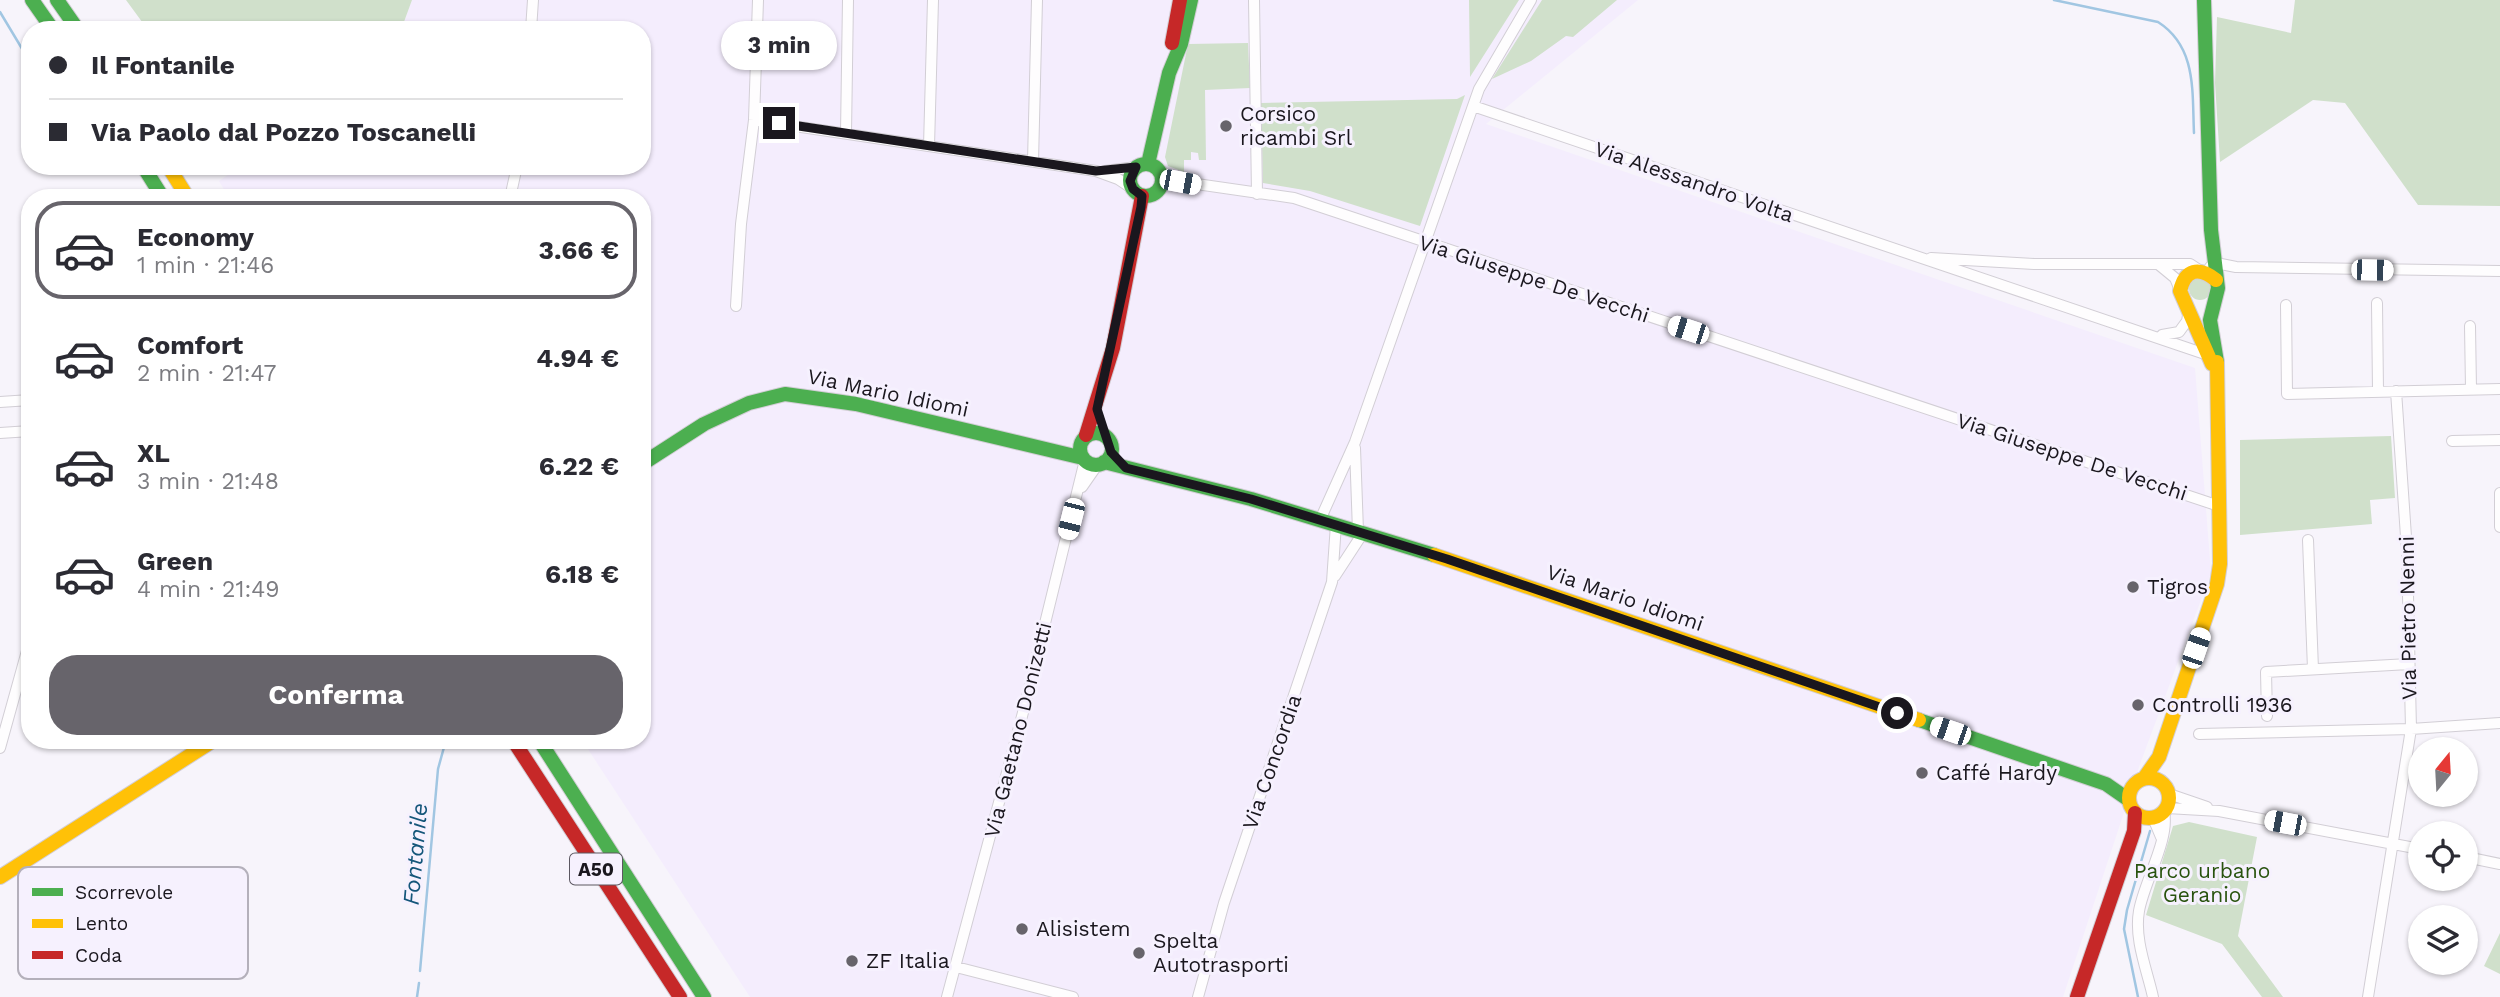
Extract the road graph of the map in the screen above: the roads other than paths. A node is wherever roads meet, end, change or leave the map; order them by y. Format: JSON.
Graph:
{"nodes":[{"id":1,"x":32,"y":0,"type":"edge"},
{"id":2,"x":57,"y":0,"type":"edge"},
{"id":3,"x":533,"y":0,"type":"edge"},
{"id":4,"x":758,"y":0,"type":"edge"},
{"id":5,"x":849,"y":0,"type":"edge"},
{"id":6,"x":933,"y":0,"type":"edge"},
{"id":7,"x":1037,"y":0,"type":"edge"},
{"id":8,"x":1180,"y":0,"type":"edge"},
{"id":9,"x":1193,"y":0,"type":"edge"},
{"id":10,"x":1255,"y":0,"type":"edge"},
{"id":11,"x":1531,"y":0,"type":"edge"},
{"id":12,"x":2204,"y":0,"type":"edge"},
{"id":13,"x":47,"y":21,"type":"edge"},
{"id":14,"x":72,"y":21,"type":"edge"},
{"id":15,"x":532,"y":21,"type":"edge"},
{"id":16,"x":1170,"y":73,"type":"junction"},
{"id":17,"x":1473,"y":106,"type":"junction"},
{"id":18,"x":754,"y":120,"type":"junction"},
{"id":19,"x":846,"y":133,"type":"junction"},
{"id":20,"x":929,"y":146,"type":"junction"},
{"id":21,"x":1033,"y":161,"type":"junction"},
{"id":22,"x":1142,"y":166,"type":"junction"},
{"id":23,"x":1096,"y":171,"type":"junction"},
{"id":24,"x":1162,"y":178,"type":"junction"},
{"id":25,"x":1138,"y":192,"type":"junction"},
{"id":26,"x":1257,"y":194,"type":"junction"},
{"id":27,"x":1423,"y":242,"type":"junction"},
{"id":28,"x":1914,"y":257,"type":"junction"},
{"id":29,"x":2158,"y":264,"type":"junction"},
{"id":30,"x":2236,"y":267,"type":"junction"},
{"id":31,"x":2500,"y":271,"type":"edge"},
{"id":32,"x":2209,"y":273,"type":"junction"},
{"id":33,"x":2185,"y":301,"type":"junction"},
{"id":34,"x":2213,"y":303,"type":"junction"},
{"id":35,"x":2377,"y":303,"type":"dead end"},
{"id":36,"x":2286,"y":305,"type":"dead end"},
{"id":37,"x":736,"y":306,"type":"dead end"},
{"id":38,"x":2470,"y":326,"type":"dead end"},
{"id":39,"x":2152,"y":334,"type":"junction"},
{"id":40,"x":2208,"y":355,"type":"junction"},
{"id":41,"x":2216,"y":375,"type":"junction"},
{"id":42,"x":2471,"y":389,"type":"junction"},
{"id":43,"x":2500,"y":389,"type":"edge"},
{"id":44,"x":2378,"y":391,"type":"junction"},
{"id":45,"x":2396,"y":391,"type":"junction"},
{"id":46,"x":21,"y":401,"type":"edge"},
{"id":47,"x":0,"y":402,"type":"edge"},
{"id":48,"x":1097,"y":409,"type":"junction"},
{"id":49,"x":21,"y":432,"type":"edge"},
{"id":50,"x":0,"y":433,"type":"edge"},
{"id":51,"x":1105,"y":435,"type":"junction"},
{"id":52,"x":1084,"y":439,"type":"junction"},
{"id":53,"x":2500,"y":440,"type":"edge"},
{"id":54,"x":2452,"y":441,"type":"dead end"},
{"id":55,"x":1355,"y":442,"type":"junction"},
{"id":56,"x":1057,"y":451,"type":"junction"},
{"id":57,"x":651,"y":458,"type":"edge"},
{"id":58,"x":1096,"y":459,"type":"junction"},
{"id":59,"x":2500,"y":493,"type":"edge"},
{"id":60,"x":2219,"y":506,"type":"junction"},
{"id":61,"x":1320,"y":520,"type":"junction"},
{"id":62,"x":1336,"y":524,"type":"junction"},
{"id":63,"x":2500,"y":527,"type":"edge"},
{"id":64,"x":1360,"y":532,"type":"junction"},
{"id":65,"x":2308,"y":540,"type":"dead end"},
{"id":66,"x":1332,"y":582,"type":"junction"},
{"id":67,"x":2409,"y":664,"type":"junction"},
{"id":68,"x":2312,"y":669,"type":"junction"},
{"id":69,"x":21,"y":672,"type":"edge"},
{"id":70,"x":2267,"y":716,"type":"dead end"},
{"id":71,"x":2500,"y":723,"type":"edge"},
{"id":72,"x":2411,"y":729,"type":"junction"},
{"id":73,"x":2199,"y":734,"type":"dead end"},
{"id":74,"x":0,"y":748,"type":"edge"},
{"id":75,"x":200,"y":749,"type":"edge"},
{"id":76,"x":519,"y":749,"type":"edge"},
{"id":77,"x":544,"y":749,"type":"edge"},
{"id":78,"x":2147,"y":780,"type":"junction"},
{"id":79,"x":2106,"y":784,"type":"junction"},
{"id":80,"x":2152,"y":809,"type":"junction"},
{"id":81,"x":2394,"y":844,"type":"junction"},
{"id":82,"x":2408,"y":847,"type":"edge"},
{"id":83,"x":2478,"y":859,"type":"edge"},
{"id":84,"x":2500,"y":864,"type":"edge"},
{"id":85,"x":0,"y":877,"type":"edge"},
{"id":86,"x":956,"y":967,"type":"junction"},
{"id":87,"x":680,"y":997,"type":"edge"},
{"id":88,"x":704,"y":997,"type":"edge"},
{"id":89,"x":947,"y":997,"type":"edge"},
{"id":90,"x":1073,"y":997,"type":"edge"},
{"id":91,"x":1198,"y":997,"type":"edge"},
{"id":92,"x":2077,"y":997,"type":"edge"},
{"id":93,"x":2153,"y":997,"type":"edge"},
{"id":94,"x":2368,"y":997,"type":"edge"}],
"edges":[{"from":1,"to":13,"type":"main road"},
{"from":2,"to":14,"type":"main road"},
{"from":3,"to":15,"type":"street"},
{"from":4,"to":18,"type":"street"},
{"from":5,"to":19,"type":"street"},
{"from":6,"to":20,"type":"street"},
{"from":7,"to":21,"type":"street"},
{"from":8,"to":16,"type":"main road"},
{"from":9,"to":16,"type":"main road"},
{"from":10,"to":26,"type":"street"},
{"from":11,"to":17,"type":"street"},
{"from":12,"to":32,"type":"main road"},
{"from":16,"to":22,"type":"main road"},
{"from":17,"to":27,"type":"street"},
{"from":17,"to":28,"type":"street","name":"Via Alessandro Volta"},
{"from":18,"to":19,"type":"street"},
{"from":18,"to":37,"type":"street"},
{"from":19,"to":20,"type":"street"},
{"from":20,"to":21,"type":"street"},
{"from":21,"to":23,"type":"street"},
{"from":22,"to":23,"type":"street"},
{"from":22,"to":24,"type":"main road"},
{"from":22,"to":25,"type":"main road"},
{"from":23,"to":25,"type":"street"},
{"from":24,"to":25,"type":"main road"},
{"from":24,"to":26,"type":"street","name":"Via Giuseppe De Vecchi"},
{"from":25,"to":48,"type":"main road"},
{"from":26,"to":27,"type":"street","name":"Via Giuseppe De Vecchi"},
{"from":27,"to":55,"type":"street"},
{"from":27,"to":60,"type":"street","name":"Via Giuseppe De Vecchi"},
{"from":28,"to":29,"type":"street","name":"Via Alessandro Volta"},
{"from":28,"to":39,"type":"street","name":"Via Alessandro Volta"},
{"from":29,"to":32,"type":"street","name":"Via Alessandro Volta"},
{"from":29,"to":33,"type":"street"},
{"from":30,"to":31,"type":"street","name":"Via Alessandro Volta"},
{"from":30,"to":32,"type":"street","name":"Via Alessandro Volta"},
{"from":30,"to":32,"type":"street"},
{"from":32,"to":33,"type":"main road"},
{"from":32,"to":34,"type":"main road"},
{"from":33,"to":34,"type":"main road"},
{"from":33,"to":39,"type":"street"},
{"from":33,"to":40,"type":"main road"},
{"from":34,"to":41,"type":"main road"},
{"from":35,"to":44,"type":"street"},
{"from":36,"to":44,"type":"street"},
{"from":38,"to":42,"type":"street"},
{"from":39,"to":40,"type":"street","name":"Via Alessandro Volta"},
{"from":40,"to":41,"type":"main road"},
{"from":41,"to":60,"type":"main road"},
{"from":42,"to":43,"type":"street"},
{"from":42,"to":45,"type":"street"},
{"from":44,"to":45,"type":"street"},
{"from":45,"to":67,"type":"street","name":"Via Pietro Nenni"},
{"from":46,"to":47,"type":"street"},
{"from":48,"to":51,"type":"main road"},
{"from":48,"to":52,"type":"main road"},
{"from":49,"to":50,"type":"street"},
{"from":51,"to":52,"type":"main road"},
{"from":51,"to":58,"type":"main road"},
{"from":52,"to":56,"type":"main road"},
{"from":52,"to":58,"type":"main road"},
{"from":53,"to":54,"type":"street"},
{"from":55,"to":61,"type":"street"},
{"from":55,"to":64,"type":"street"},
{"from":56,"to":57,"type":"main road","name":"Via Mario Idiomi"},
{"from":56,"to":58,"type":"main road","name":"Via Mario Idiomi"},
{"from":58,"to":61,"type":"main road","name":"Via Mario Idiomi"},
{"from":58,"to":86,"type":"street","name":"Via Gaetano Donizetti"},
{"from":59,"to":63,"type":"street"},
{"from":60,"to":78,"type":"main road"},
{"from":61,"to":62,"type":"main road","name":"Via Mario Idiomi"},
{"from":62,"to":64,"type":"main road","name":"Via Mario Idiomi"},
{"from":62,"to":66,"type":"street","name":"Via Concordia"},
{"from":64,"to":66,"type":"street"},
{"from":64,"to":79,"type":"main road","name":"Via Mario Idiomi"},
{"from":65,"to":68,"type":"street"},
{"from":66,"to":91,"type":"street","name":"Via Concordia"},
{"from":67,"to":68,"type":"street"},
{"from":67,"to":72,"type":"street","name":"Via Pietro Nenni"},
{"from":68,"to":70,"type":"street"},
{"from":69,"to":74,"type":"street"},
{"from":71,"to":72,"type":"street"},
{"from":72,"to":73,"type":"street"},
{"from":72,"to":81,"type":"street","name":"Via Pietro Nenni"},
{"from":75,"to":85,"type":"main road"},
{"from":76,"to":87,"type":"main road","number":"A50"},
{"from":77,"to":88,"type":"main road","number":"A50"},
{"from":78,"to":79,"type":"main road","name":"Via Mario Idiomi"},
{"from":78,"to":80,"type":"main road"},
{"from":78,"to":80,"type":"main road"},
{"from":79,"to":80,"type":"main road","name":"Via Mario Idiomi"},
{"from":80,"to":81,"type":"street"},
{"from":80,"to":92,"type":"main road"},
{"from":80,"to":93,"type":"street"},
{"from":81,"to":82,"type":"street"},
{"from":81,"to":94,"type":"street","name":"Via Pietro Nenni"},
{"from":83,"to":84,"type":"street"},
{"from":86,"to":89,"type":"street","name":"Via Gaetano Donizetti"},
{"from":86,"to":90,"type":"street"}]}
